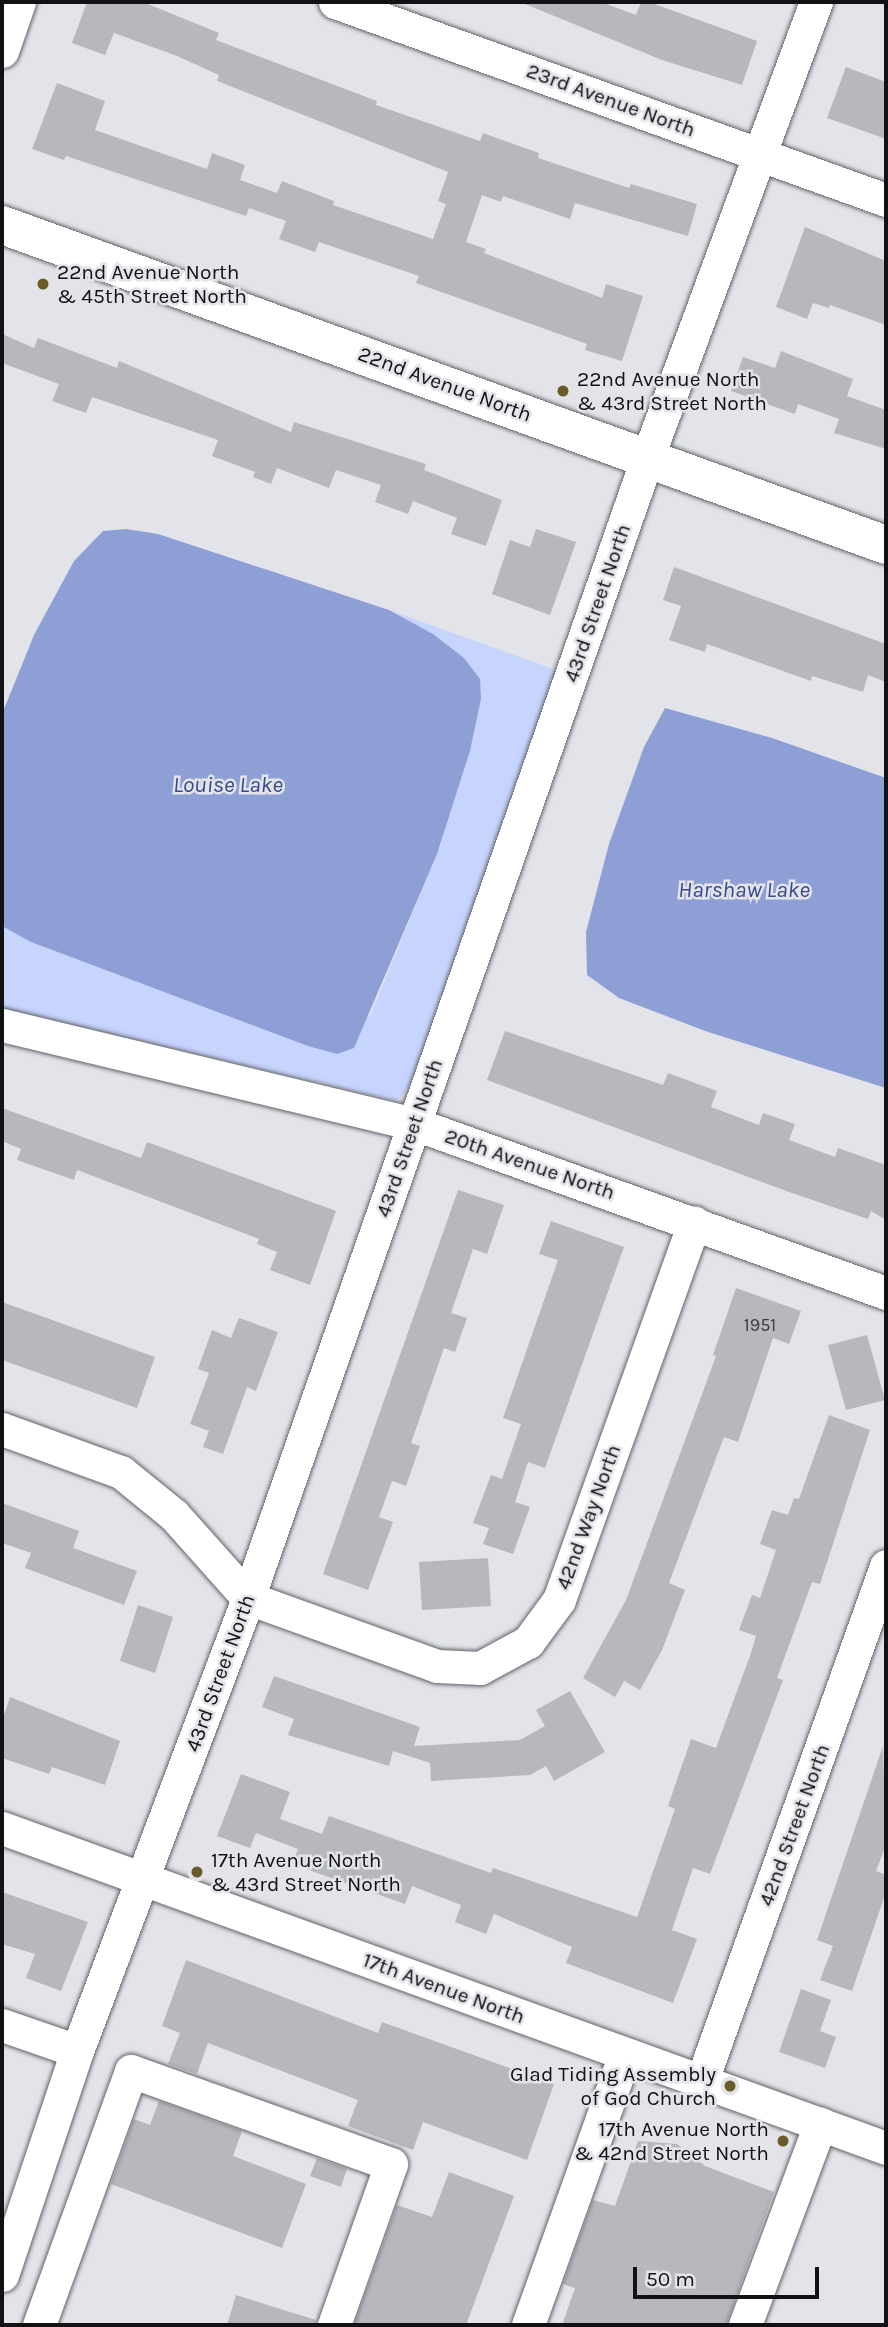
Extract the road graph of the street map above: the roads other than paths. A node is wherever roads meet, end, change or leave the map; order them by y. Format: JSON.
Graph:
{"nodes":[{"id":1,"x":19,"y":2,"type":"edge"},
{"id":2,"x":335,"y":2,"type":"edge"},
{"id":3,"x":816,"y":2,"type":"edge"},
{"id":4,"x":2,"y":51,"type":"edge"},
{"id":5,"x":759,"y":153,"type":"junction"},
{"id":6,"x":886,"y":200,"type":"edge"},
{"id":7,"x":2,"y":225,"type":"edge"},
{"id":8,"x":648,"y":456,"type":"junction"},
{"id":9,"x":886,"y":545,"type":"edge"},
{"id":10,"x":2,"y":1025,"type":"edge"},
{"id":11,"x":415,"y":1124,"type":"junction"},
{"id":12,"x":694,"y":1222,"type":"junction"},
{"id":13,"x":886,"y":1293,"type":"edge"},
{"id":14,"x":2,"y":1429,"type":"edge"},
{"id":15,"x":886,"y":1566,"type":"edge"},
{"id":16,"x":247,"y":1598,"type":"junction"},
{"id":17,"x":2,"y":1828,"type":"edge"},
{"id":18,"x":145,"y":1879,"type":"junction"},
{"id":19,"x":2,"y":2025,"type":"edge"},
{"id":20,"x":77,"y":2051,"type":"junction"},
{"id":21,"x":625,"y":2054,"type":"junction"},
{"id":22,"x":701,"y":2083,"type":"junction"},
{"id":23,"x":820,"y":2124,"type":"junction"},
{"id":24,"x":886,"y":2148,"type":"edge"},
{"id":25,"x":8,"y":2244,"type":"edge"},
{"id":26,"x":60,"y":2265,"type":"junction"},
{"id":27,"x":39,"y":2325,"type":"edge"},
{"id":28,"x":334,"y":2325,"type":"edge"},
{"id":29,"x":528,"y":2325,"type":"edge"},
{"id":30,"x":745,"y":2325,"type":"edge"}],
"edges":[{"from":1,"to":4,"type":"street"},
{"from":2,"to":5,"type":"street","name":"23rd Avenue North"},
{"from":3,"to":5,"type":"street","name":"43rd Street North"},
{"from":5,"to":6,"type":"street","name":"23rd Avenue North"},
{"from":5,"to":8,"type":"street","name":"43rd Street North"},
{"from":7,"to":8,"type":"main road","name":"22nd Avenue North"},
{"from":8,"to":9,"type":"main road","name":"22nd Avenue North"},
{"from":8,"to":11,"type":"street","name":"43rd Street North"},
{"from":10,"to":11,"type":"street","name":"20th Avenue North"},
{"from":11,"to":12,"type":"street","name":"20th Avenue North"},
{"from":11,"to":16,"type":"street","name":"43rd Street North"},
{"from":12,"to":13,"type":"street","name":"20th Avenue North"},
{"from":12,"to":16,"type":"street","name":"42nd Way North"},
{"from":14,"to":16,"type":"street"},
{"from":15,"to":22,"type":"street","name":"42nd Street North"},
{"from":16,"to":18,"type":"street","name":"43rd Street North"},
{"from":17,"to":18,"type":"street","name":"17th Avenue North"},
{"from":18,"to":20,"type":"street","name":"43rd Street North"},
{"from":18,"to":21,"type":"street","name":"17th Avenue North"},
{"from":19,"to":20,"type":"street"},
{"from":20,"to":25,"type":"street","name":"43rd Street North"},
{"from":21,"to":22,"type":"street","name":"17th Avenue North"},
{"from":21,"to":29,"type":"street"},
{"from":22,"to":23,"type":"street","name":"17th Avenue North"},
{"from":23,"to":24,"type":"street","name":"17th Avenue North"},
{"from":23,"to":30,"type":"street"},
{"from":25,"to":26,"type":"street"},
{"from":26,"to":27,"type":"street"},
{"from":26,"to":28,"type":"street"}]}
